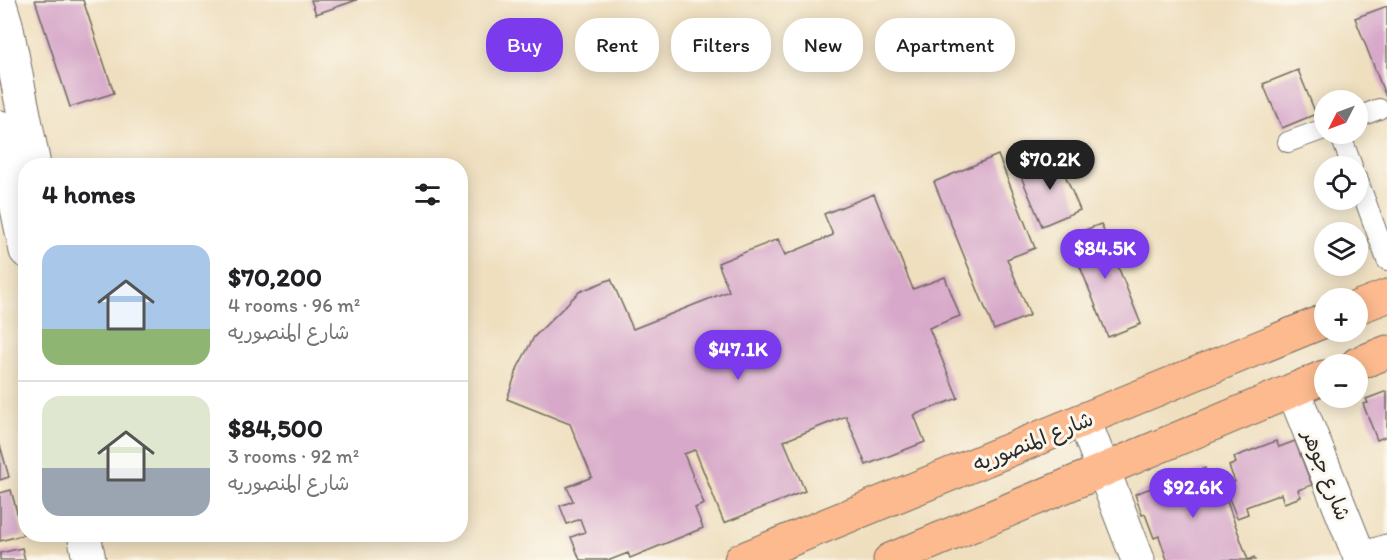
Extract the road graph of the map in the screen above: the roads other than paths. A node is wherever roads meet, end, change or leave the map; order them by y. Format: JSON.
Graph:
{"nodes":[{"id":1,"x":0,"y":4,"type":"edge"},
{"id":2,"x":1379,"y":109,"type":"dead end"},
{"id":3,"x":1368,"y":113,"type":"edge"},
{"id":4,"x":0,"y":127,"type":"edge"},
{"id":5,"x":1314,"y":133,"type":"edge"},
{"id":6,"x":1288,"y":142,"type":"dead end"},
{"id":7,"x":33,"y":158,"type":"edge"},
{"id":8,"x":1368,"y":208,"type":"edge"},
{"id":9,"x":18,"y":213,"type":"edge"},
{"id":10,"x":1387,"y":260,"type":"edge"},
{"id":11,"x":1387,"y":296,"type":"edge"},
{"id":12,"x":1368,"y":303,"type":"edge"},
{"id":13,"x":1314,"y":325,"type":"edge"},
{"id":14,"x":1387,"y":352,"type":"edge"},
{"id":15,"x":1368,"y":359,"type":"edge"},
{"id":16,"x":1314,"y":381,"type":"edge"},
{"id":17,"x":1293,"y":390,"type":"junction"},
{"id":18,"x":1084,"y":420,"type":"junction"},
{"id":19,"x":1103,"y":470,"type":"junction"},
{"id":20,"x":86,"y":542,"type":"edge"},
{"id":21,"x":108,"y":542,"type":"edge"},
{"id":22,"x":1387,"y":551,"type":"edge"},
{"id":23,"x":89,"y":560,"type":"edge"},
{"id":24,"x":111,"y":560,"type":"edge"},
{"id":25,"x":741,"y":560,"type":"edge"},
{"id":26,"x":890,"y":560,"type":"edge"},
{"id":27,"x":1138,"y":560,"type":"edge"},
{"id":28,"x":1360,"y":560,"type":"edge"}],
"edges":[{"from":1,"to":7,"type":"street"},
{"from":2,"to":3,"type":"lane"},
{"from":4,"to":9,"type":"street"},
{"from":5,"to":6,"type":"lane"},
{"from":8,"to":10,"type":"lane"},
{"from":11,"to":12,"type":"main road"},
{"from":13,"to":18,"type":"main road","name":"شارع المنصوريه"},
{"from":14,"to":15,"type":"main road"},
{"from":16,"to":17,"type":"main road"},
{"from":17,"to":19,"type":"main road"},
{"from":17,"to":28,"type":"street","name":"شارع جوهر"},
{"from":18,"to":19,"type":"street"},
{"from":18,"to":25,"type":"main road","name":"شارع المنصوريه"},
{"from":19,"to":26,"type":"main road"},
{"from":19,"to":27,"type":"street"},
{"from":20,"to":23,"type":"street"},
{"from":21,"to":24,"type":"street"},
{"from":22,"to":28,"type":"street"}]}
